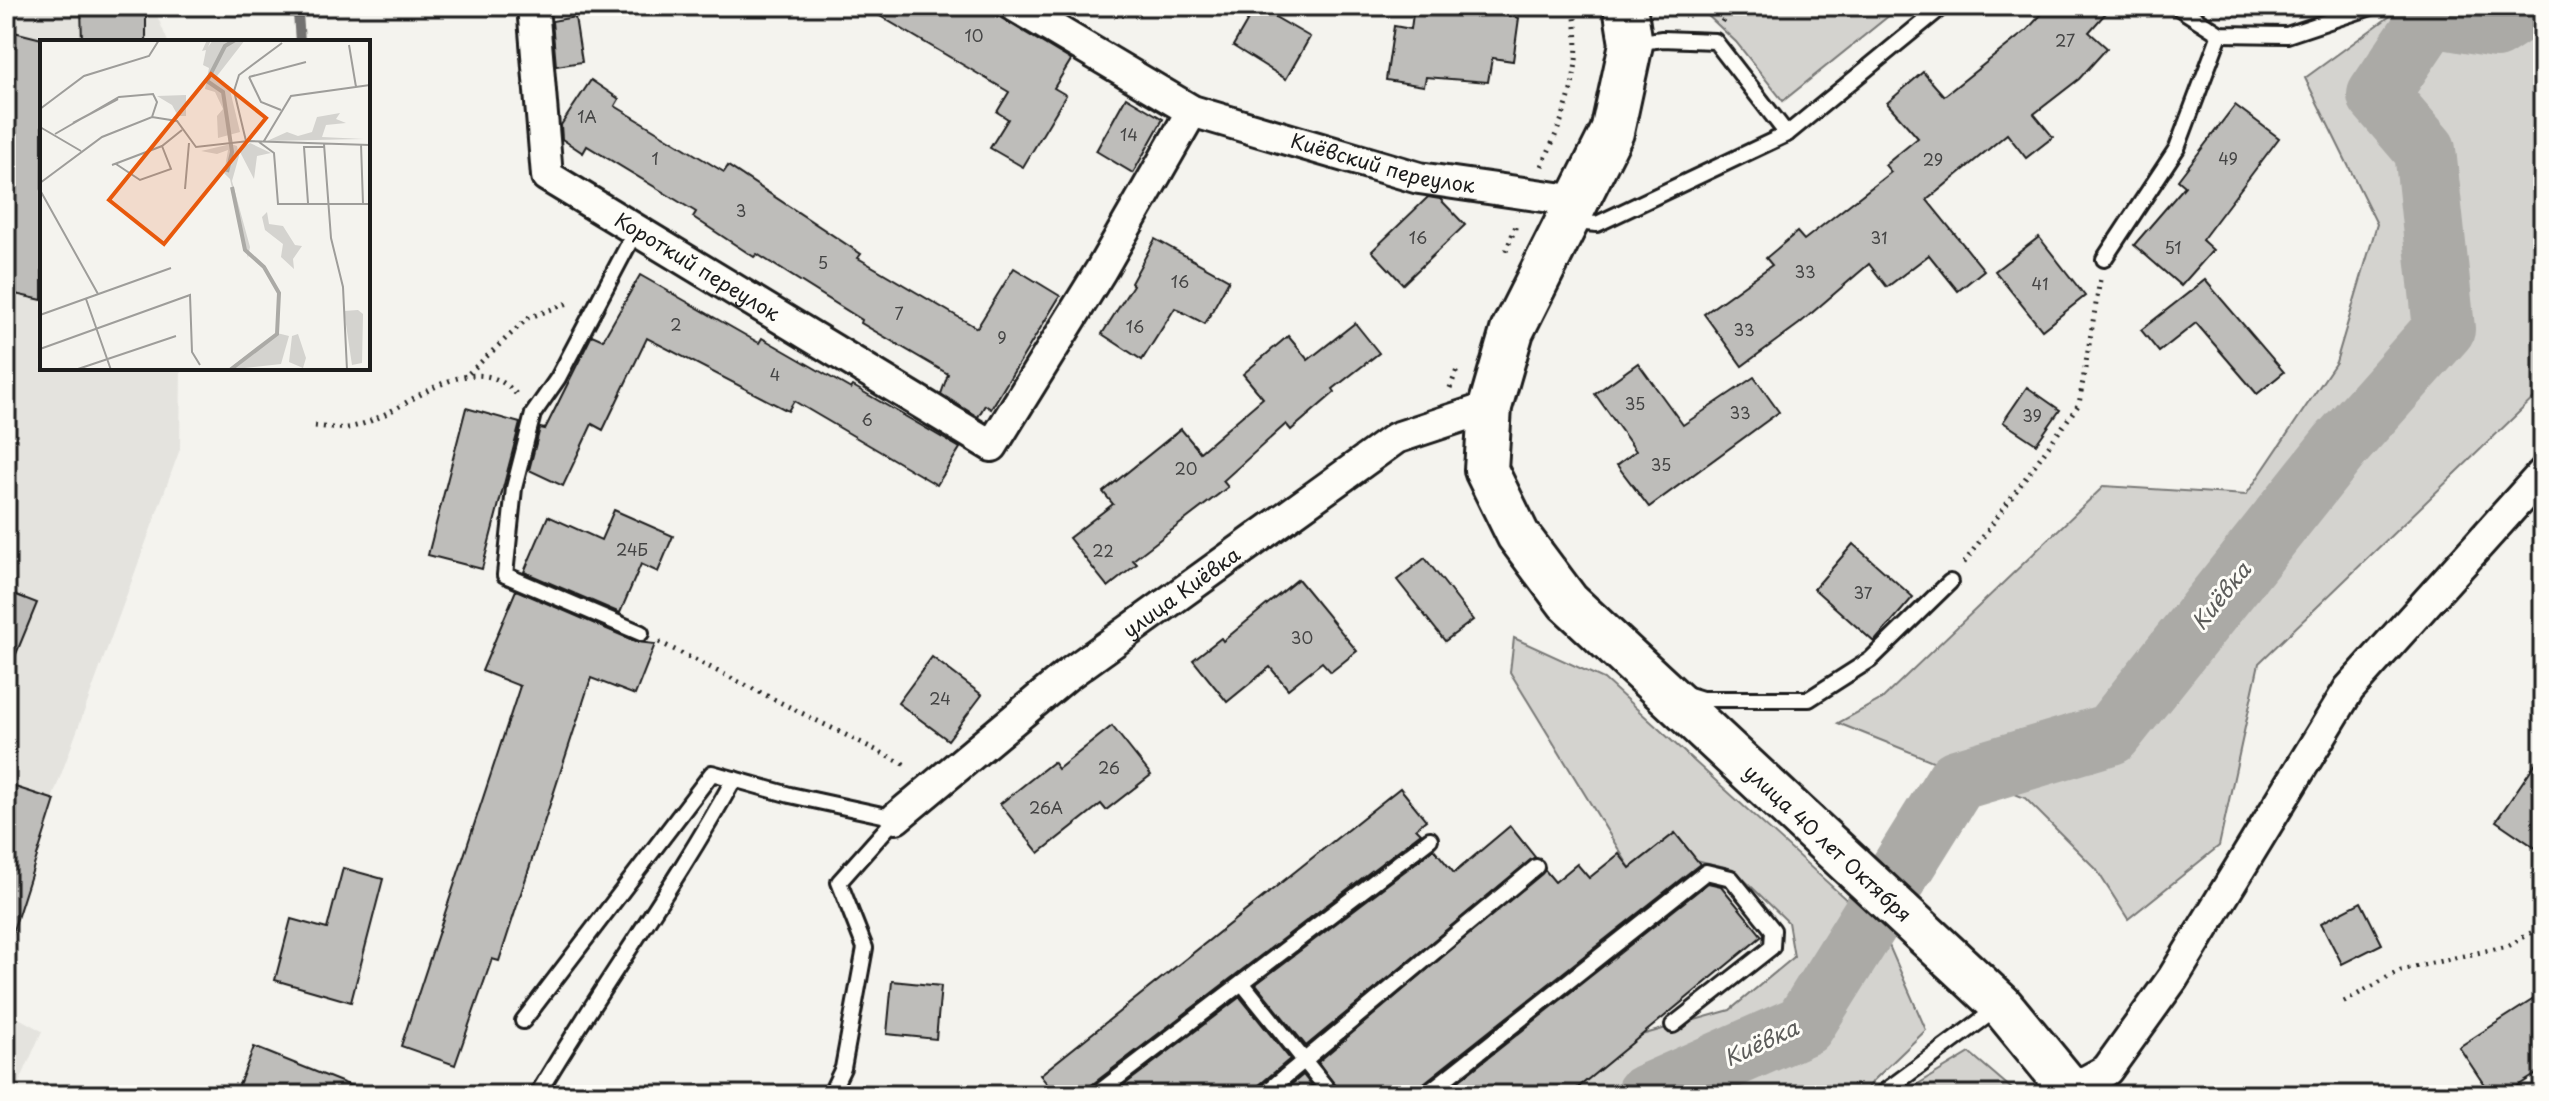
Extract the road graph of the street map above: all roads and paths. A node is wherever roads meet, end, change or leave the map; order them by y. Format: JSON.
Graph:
{"nodes":[{"id":1,"x":533,"y":6,"type":"edge"},
{"id":2,"x":1015,"y":6,"type":"edge"},
{"id":3,"x":1573,"y":6,"type":"edge"},
{"id":4,"x":1943,"y":6,"type":"edge"},
{"id":5,"x":2176,"y":6,"type":"edge"},
{"id":6,"x":2374,"y":6,"type":"edge"},
{"id":7,"x":1628,"y":25,"type":"edge"},
{"id":8,"x":2220,"y":34,"type":"junction"},
{"id":9,"x":1192,"y":111,"type":"junction"},
{"id":10,"x":1787,"y":134,"type":"junction"},
{"id":11,"x":1529,"y":194,"type":"junction"},
{"id":12,"x":1572,"y":211,"type":"junction"},
{"id":13,"x":636,"y":230,"type":"junction"},
{"id":14,"x":2104,"y":259,"type":"joint"},
{"id":15,"x":604,"y":290,"type":"junction"},
{"id":16,"x":468,"y":373,"type":"junction"},
{"id":17,"x":1490,"y":407,"type":"junction"},
{"id":18,"x":533,"y":414,"type":"junction"},
{"id":19,"x":315,"y":426,"type":"dead end"},
{"id":20,"x":2543,"y":473,"type":"edge"},
{"id":21,"x":1950,"y":582,"type":"joint"},
{"id":22,"x":641,"y":633,"type":"joint"},
{"id":23,"x":1655,"y":686,"type":"junction"},
{"id":24,"x":947,"y":777,"type":"junction"},
{"id":25,"x":734,"y":779,"type":"junction"},
{"id":26,"x":896,"y":818,"type":"junction"},
{"id":27,"x":1430,"y":839,"type":"dead end"},
{"id":28,"x":1536,"y":867,"type":"dead end"},
{"id":29,"x":2543,"y":926,"type":"edge"},
{"id":30,"x":1243,"y":984,"type":"junction"},
{"id":31,"x":1987,"y":992,"type":"junction"},
{"id":32,"x":2344,"y":1002,"type":"dead end"},
{"id":33,"x":523,"y":1021,"type":"dead end"},
{"id":34,"x":1673,"y":1025,"type":"dead end"},
{"id":35,"x":1303,"y":1062,"type":"junction"},
{"id":36,"x":2072,"y":1092,"type":"edge"},
{"id":37,"x":537,"y":1095,"type":"edge"},
{"id":38,"x":830,"y":1095,"type":"edge"},
{"id":39,"x":1095,"y":1095,"type":"edge"},
{"id":40,"x":1263,"y":1095,"type":"edge"},
{"id":41,"x":1332,"y":1095,"type":"edge"},
{"id":42,"x":1425,"y":1095,"type":"edge"},
{"id":43,"x":1880,"y":1095,"type":"edge"}],
"edges":[{"from":1,"to":13,"type":"street","name":"Короткий переулок"},
{"from":2,"to":9,"type":"street","name":"Киёвский переулок"},
{"from":3,"to":11,"type":"path"},
{"from":4,"to":10,"type":"lane"},
{"from":5,"to":8,"type":"lane"},
{"from":6,"to":8,"type":"lane"},
{"from":7,"to":10,"type":"lane"},
{"from":7,"to":12,"type":"main road"},
{"from":8,"to":14,"type":"lane"},
{"from":9,"to":11,"type":"street","name":"Киёвский переулок"},
{"from":9,"to":13,"type":"street","name":"Короткий переулок"},
{"from":10,"to":12,"type":"lane"},
{"from":11,"to":12,"type":"street","name":"Киёвский переулок"},
{"from":12,"to":17,"type":"main road"},
{"from":13,"to":15,"type":"lane"},
{"from":14,"to":21,"type":"path"},
{"from":15,"to":16,"type":"path"},
{"from":15,"to":18,"type":"lane"},
{"from":16,"to":18,"type":"path"},
{"from":16,"to":19,"type":"path"},
{"from":17,"to":23,"type":"main road","name":"улица 40 лет Октября"},
{"from":17,"to":24,"type":"street","name":"улица Киёвка"},
{"from":18,"to":22,"type":"lane"},
{"from":20,"to":36,"type":"street"},
{"from":21,"to":23,"type":"lane"},
{"from":22,"to":24,"type":"path"},
{"from":23,"to":31,"type":"main road","name":"улица 40 лет Октября"},
{"from":24,"to":26,"type":"street","name":"улица Киёвка"},
{"from":25,"to":26,"type":"lane"},
{"from":25,"to":33,"type":"lane"},
{"from":25,"to":37,"type":"lane"},
{"from":26,"to":38,"type":"lane"},
{"from":27,"to":30,"type":"lane"},
{"from":28,"to":35,"type":"lane"},
{"from":29,"to":32,"type":"path"},
{"from":30,"to":35,"type":"lane"},
{"from":30,"to":39,"type":"lane"},
{"from":31,"to":36,"type":"main road","name":"улица 40 лет Октября"},
{"from":31,"to":43,"type":"lane"},
{"from":34,"to":42,"type":"lane"},
{"from":35,"to":40,"type":"lane"},
{"from":35,"to":41,"type":"lane"}]}
